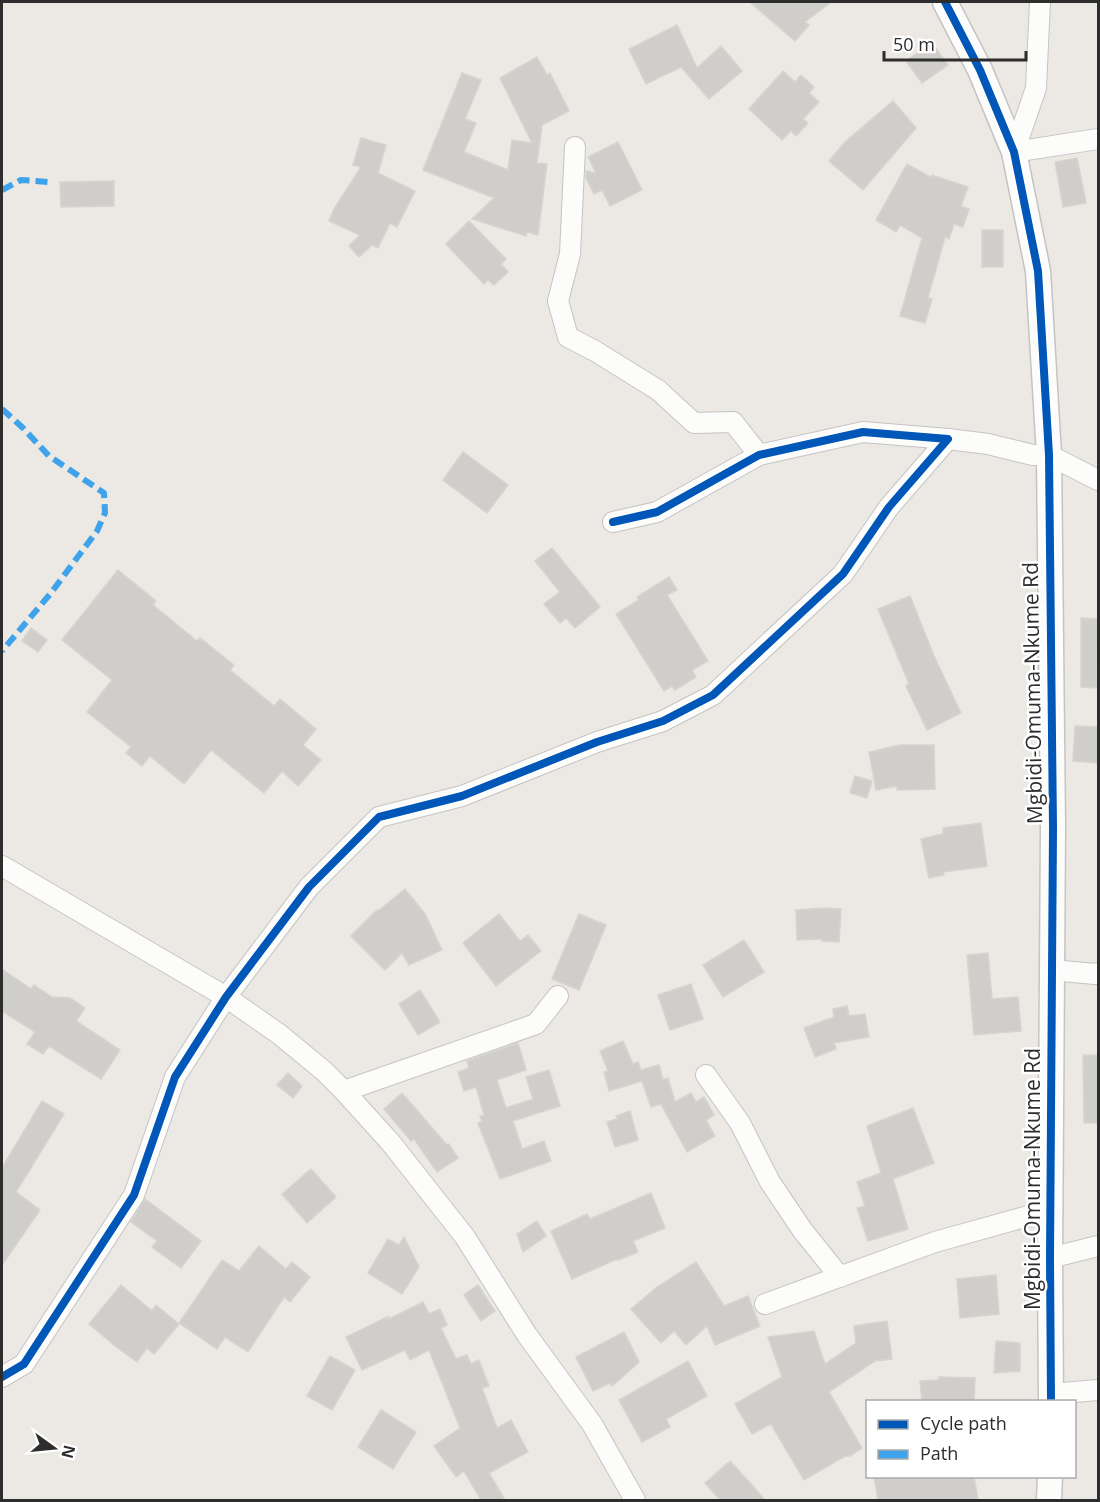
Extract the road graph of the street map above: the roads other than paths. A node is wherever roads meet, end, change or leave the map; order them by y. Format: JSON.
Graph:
{"nodes":[{"id":1,"x":945,"y":2,"type":"edge"},
{"id":2,"x":1040,"y":2,"type":"edge"},
{"id":3,"x":1098,"y":139,"type":"edge"},
{"id":4,"x":575,"y":147,"type":"dead end"},
{"id":5,"x":1014,"y":152,"type":"junction"},
{"id":6,"x":948,"y":439,"type":"junction"},
{"id":7,"x":759,"y":455,"type":"junction"},
{"id":8,"x":1049,"y":455,"type":"junction"},
{"id":9,"x":1098,"y":480,"type":"edge"},
{"id":10,"x":613,"y":522,"type":"dead end"},
{"id":11,"x":2,"y":866,"type":"edge"},
{"id":12,"x":1052,"y":970,"type":"junction"},
{"id":13,"x":1098,"y":973,"type":"edge"},
{"id":14,"x":558,"y":996,"type":"dead end"},
{"id":15,"x":226,"y":997,"type":"junction"},
{"id":16,"x":706,"y":1075,"type":"dead end"},
{"id":17,"x":344,"y":1091,"type":"junction"},
{"id":18,"x":1050,"y":1210,"type":"junction"},
{"id":19,"x":1098,"y":1246,"type":"edge"},
{"id":20,"x":1050,"y":1258,"type":"junction"},
{"id":21,"x":840,"y":1277,"type":"junction"},
{"id":22,"x":765,"y":1304,"type":"dead end"},
{"id":23,"x":2,"y":1377,"type":"edge"},
{"id":24,"x":1098,"y":1390,"type":"edge"},
{"id":25,"x":1051,"y":1398,"type":"edge"},
{"id":26,"x":1050,"y":1478,"type":"edge"},
{"id":27,"x":635,"y":1500,"type":"edge"},
{"id":28,"x":1049,"y":1500,"type":"edge"}],
"edges":[{"from":1,"to":5,"type":"street","name":"Mgbidi-Omuma-Nkume Rd"},
{"from":2,"to":5,"type":"street"},
{"from":3,"to":5,"type":"street"},
{"from":4,"to":7,"type":"street"},
{"from":5,"to":8,"type":"street","name":"Mgbidi-Omuma-Nkume Rd"},
{"from":6,"to":7,"type":"street"},
{"from":6,"to":8,"type":"street"},
{"from":6,"to":15,"type":"street"},
{"from":7,"to":10,"type":"street"},
{"from":8,"to":9,"type":"street"},
{"from":8,"to":12,"type":"street","name":"Mgbidi-Omuma-Nkume Rd"},
{"from":11,"to":15,"type":"street"},
{"from":12,"to":13,"type":"street"},
{"from":12,"to":18,"type":"street","name":"Mgbidi-Omuma-Nkume Rd"},
{"from":14,"to":17,"type":"street"},
{"from":15,"to":17,"type":"street"},
{"from":15,"to":23,"type":"street"},
{"from":16,"to":21,"type":"street"},
{"from":17,"to":27,"type":"street"},
{"from":18,"to":20,"type":"street","name":"Mgbidi-Omuma-Nkume Rd"},
{"from":18,"to":21,"type":"street"},
{"from":19,"to":20,"type":"street"},
{"from":20,"to":25,"type":"street","name":"Mgbidi-Omuma-Nkume Rd"},
{"from":21,"to":22,"type":"street"},
{"from":24,"to":25,"type":"street"},
{"from":26,"to":28,"type":"street"}]}
